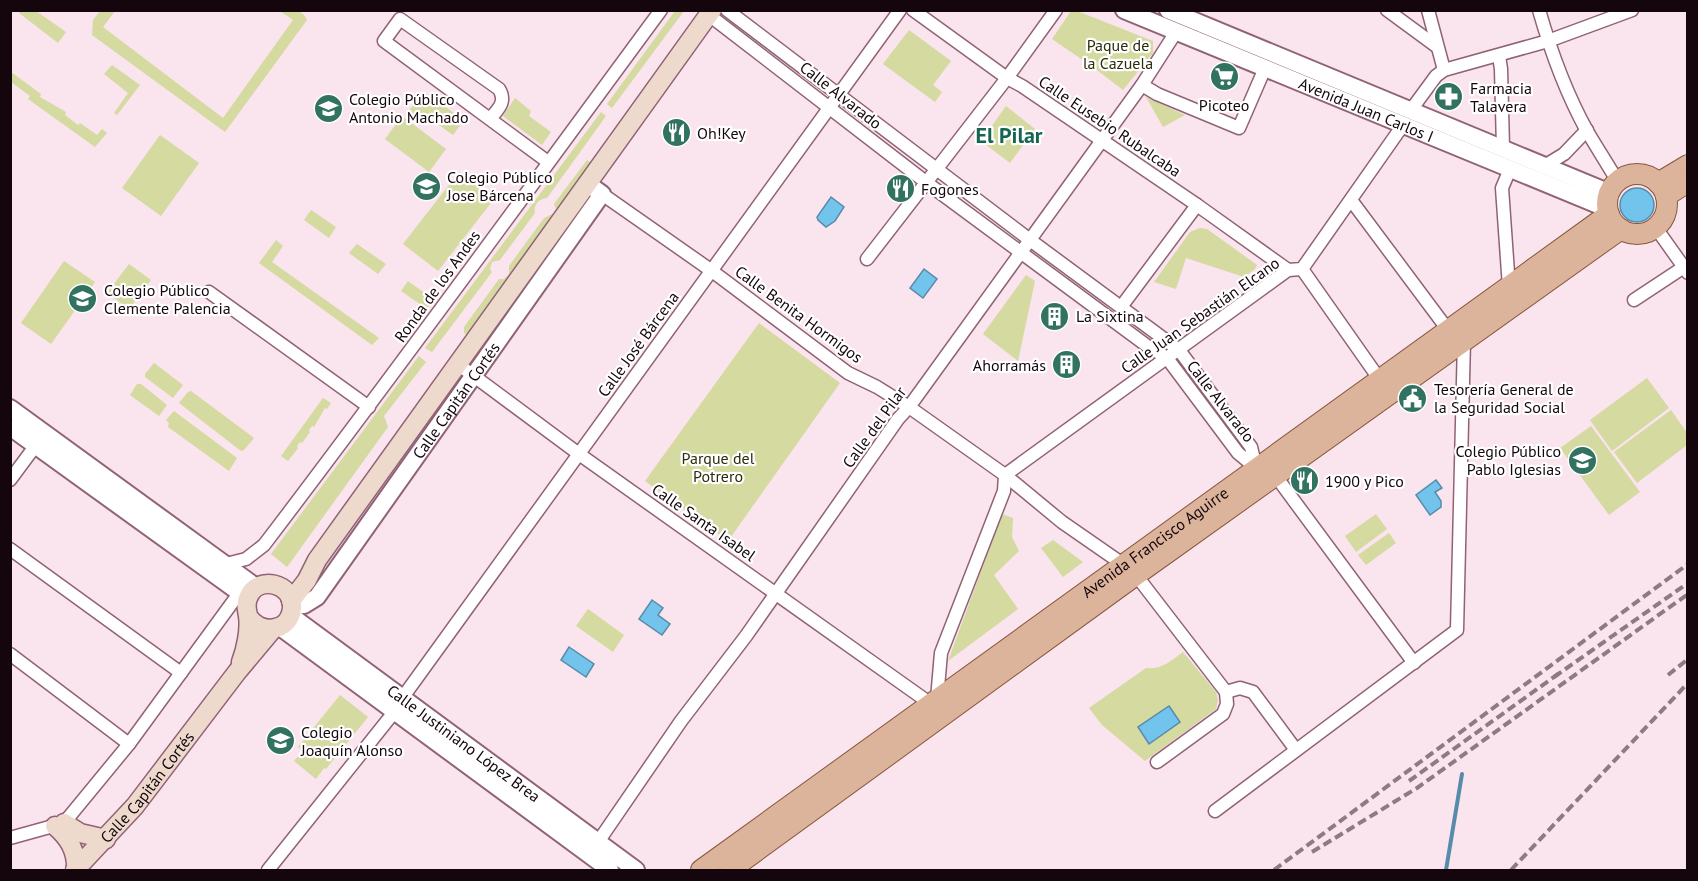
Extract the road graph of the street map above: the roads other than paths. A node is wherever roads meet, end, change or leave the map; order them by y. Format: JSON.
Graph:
{"nodes":[{"id":1,"x":661,"y":10,"type":"edge"},
{"id":2,"x":900,"y":10,"type":"edge"},
{"id":3,"x":913,"y":10,"type":"edge"},
{"id":4,"x":1056,"y":10,"type":"edge"},
{"id":5,"x":1124,"y":10,"type":"edge"},
{"id":6,"x":1168,"y":10,"type":"edge"},
{"id":7,"x":1387,"y":10,"type":"edge"},
{"id":8,"x":1428,"y":10,"type":"edge"},
{"id":9,"x":1539,"y":10,"type":"edge"},
{"id":10,"x":1632,"y":10,"type":"edge"},
{"id":11,"x":716,"y":12,"type":"edge"},
{"id":12,"x":1192,"y":15,"type":"edge"},
{"id":13,"x":1176,"y":32,"type":"junction"},
{"id":14,"x":1548,"y":41,"type":"junction"},
{"id":15,"x":1436,"y":46,"type":"junction"},
{"id":16,"x":1499,"y":56,"type":"junction"},
{"id":17,"x":1265,"y":68,"type":"junction"},
{"id":18,"x":1444,"y":70,"type":"junction"},
{"id":19,"x":1007,"y":78,"type":"junction"},
{"id":20,"x":1142,"y":85,"type":"junction"},
{"id":21,"x":838,"y":96,"type":"junction"},
{"id":22,"x":830,"y":108,"type":"junction"},
{"id":23,"x":1407,"y":117,"type":"junction"},
{"id":24,"x":492,"y":121,"type":"junction"},
{"id":25,"x":1587,"y":130,"type":"junction"},
{"id":26,"x":1101,"y":140,"type":"junction"},
{"id":27,"x":1503,"y":148,"type":"junction"},
{"id":28,"x":548,"y":162,"type":"junction"},
{"id":29,"x":1546,"y":165,"type":"junction"},
{"id":30,"x":1688,"y":165,"type":"edge"},
{"id":31,"x":1510,"y":169,"type":"junction"},
{"id":32,"x":937,"y":170,"type":"junction"},
{"id":33,"x":1688,"y":182,"type":"edge"},
{"id":34,"x":927,"y":183,"type":"junction"},
{"id":35,"x":595,"y":189,"type":"junction"},
{"id":36,"x":1662,"y":189,"type":"junction"},
{"id":37,"x":1351,"y":200,"type":"junction"},
{"id":38,"x":1197,"y":205,"type":"junction"},
{"id":39,"x":1613,"y":206,"type":"junction"},
{"id":40,"x":1656,"y":228,"type":"junction"},
{"id":41,"x":1030,"y":240,"type":"junction"},
{"id":42,"x":1021,"y":253,"type":"junction"},
{"id":43,"x":867,"y":260,"type":"dead end"},
{"id":44,"x":1302,"y":269,"type":"junction"},
{"id":45,"x":1288,"y":270,"type":"junction"},
{"id":46,"x":1686,"y":270,"type":"edge"},
{"id":47,"x":712,"y":271,"type":"junction"},
{"id":48,"x":1509,"y":286,"type":"junction"},
{"id":49,"x":209,"y":292,"type":"dead end"},
{"id":50,"x":1634,"y":300,"type":"dead end"},
{"id":51,"x":1120,"y":307,"type":"junction"},
{"id":52,"x":1456,"y":335,"type":"junction"},
{"id":53,"x":1179,"y":350,"type":"junction"},
{"id":54,"x":1167,"y":358,"type":"junction"},
{"id":55,"x":466,"y":370,"type":"junction"},
{"id":56,"x":1380,"y":380,"type":"junction"},
{"id":57,"x":369,"y":407,"type":"junction"},
{"id":58,"x":909,"y":407,"type":"junction"},
{"id":59,"x":10,"y":408,"type":"edge"},
{"id":60,"x":10,"y":427,"type":"edge"},
{"id":61,"x":36,"y":445,"type":"junction"},
{"id":62,"x":579,"y":454,"type":"junction"},
{"id":63,"x":1256,"y":468,"type":"junction"},
{"id":64,"x":1005,"y":475,"type":"junction"},
{"id":65,"x":1275,"y":475,"type":"junction"},
{"id":66,"x":10,"y":480,"type":"edge"},
{"id":67,"x":10,"y":549,"type":"edge"},
{"id":68,"x":317,"y":560,"type":"junction"},
{"id":69,"x":226,"y":564,"type":"junction"},
{"id":70,"x":1130,"y":570,"type":"junction"},
{"id":71,"x":276,"y":585,"type":"junction"},
{"id":72,"x":776,"y":592,"type":"junction"},
{"id":73,"x":248,"y":599,"type":"junction"},
{"id":74,"x":285,"y":616,"type":"junction"},
{"id":75,"x":10,"y":654,"type":"edge"},
{"id":76,"x":1414,"y":663,"type":"junction"},
{"id":77,"x":237,"y":672,"type":"junction"},
{"id":78,"x":181,"y":673,"type":"junction"},
{"id":79,"x":1226,"y":692,"type":"junction"},
{"id":80,"x":934,"y":702,"type":"junction"},
{"id":81,"x":399,"y":704,"type":"junction"},
{"id":82,"x":129,"y":744,"type":"junction"},
{"id":83,"x":1296,"y":750,"type":"junction"},
{"id":84,"x":1157,"y":762,"type":"dead end"},
{"id":85,"x":1215,"y":811,"type":"dead end"},
{"id":86,"x":59,"y":824,"type":"junction"},
{"id":87,"x":10,"y":838,"type":"edge"},
{"id":88,"x":106,"y":838,"type":"junction"},
{"id":89,"x":598,"y":842,"type":"junction"},
{"id":90,"x":75,"y":870,"type":"edge"},
{"id":91,"x":268,"y":870,"type":"edge"},
{"id":92,"x":610,"y":870,"type":"edge"},
{"id":93,"x":636,"y":870,"type":"edge"},
{"id":94,"x":701,"y":870,"type":"edge"},
{"id":95,"x":730,"y":870,"type":"edge"}],
"edges":[{"from":1,"to":28,"type":"street","name":"Ronda de los Andes"},
{"from":2,"to":21,"type":"street","name":"Calle José Bárcena"},
{"from":3,"to":19,"type":"street","name":"Calle Eusebio Rubalcaba"},
{"from":4,"to":19,"type":"street"},
{"from":5,"to":13,"type":"street","name":"Avenida Juan Carlos I"},
{"from":6,"to":12,"type":"street","name":"Avenida Juan Carlos I"},
{"from":7,"to":15,"type":"street"},
{"from":8,"to":15,"type":"street"},
{"from":9,"to":14,"type":"street"},
{"from":10,"to":14,"type":"street"},
{"from":11,"to":21,"type":"street","name":"Calle Alvarado"},
{"from":11,"to":22,"type":"street","name":"Calle Alvarado"},
{"from":11,"to":35,"type":"main road","name":"Calle Capitán Cortés"},
{"from":12,"to":23,"type":"street","name":"Avenida Juan Carlos I"},
{"from":13,"to":17,"type":"street","name":"Avenida Juan Carlos I"},
{"from":13,"to":20,"type":"street","name":"Calle del Pilar"},
{"from":14,"to":16,"type":"street"},
{"from":14,"to":25,"type":"street"},
{"from":15,"to":18,"type":"street"},
{"from":16,"to":18,"type":"street"},
{"from":16,"to":27,"type":"street"},
{"from":17,"to":20,"type":"street"},
{"from":17,"to":23,"type":"street","name":"Avenida Juan Carlos I"},
{"from":18,"to":23,"type":"street","name":"Calle Juan Sebastián Elcano"},
{"from":19,"to":26,"type":"street","name":"Calle Eusebio Rubalcaba"},
{"from":19,"to":32,"type":"street"},
{"from":20,"to":26,"type":"street","name":"Calle del Pilar"},
{"from":21,"to":22,"type":"street","name":"Calle José Bárcena"},
{"from":21,"to":32,"type":"street","name":"Calle Alvarado"},
{"from":22,"to":34,"type":"street","name":"Calle Alvarado"},
{"from":22,"to":47,"type":"street","name":"Calle José Bárcena"},
{"from":23,"to":27,"type":"street","name":"Avenida Juan Carlos I"},
{"from":23,"to":31,"type":"street","name":"Avenida Juan Carlos I"},
{"from":23,"to":37,"type":"street","name":"Calle Juan Sebastián Elcano"},
{"from":24,"to":24,"type":"street"},
{"from":24,"to":28,"type":"street"},
{"from":25,"to":29,"type":"street"},
{"from":25,"to":39,"type":"street"},
{"from":26,"to":38,"type":"street","name":"Calle Eusebio Rubalcaba"},
{"from":26,"to":41,"type":"street","name":"Calle del Pilar"},
{"from":27,"to":29,"type":"street","name":"Avenida Juan Carlos I"},
{"from":28,"to":57,"type":"street","name":"Ronda de los Andes"},
{"from":29,"to":39,"type":"street","name":"Avenida Juan Carlos I"},
{"from":30,"to":36,"type":"main road"},
{"from":31,"to":39,"type":"street","name":"Avenida Juan Carlos I"},
{"from":31,"to":48,"type":"street"},
{"from":32,"to":34,"type":"street"},
{"from":32,"to":41,"type":"street","name":"Calle Alvarado"},
{"from":33,"to":36,"type":"main road"},
{"from":34,"to":42,"type":"street","name":"Calle Alvarado"},
{"from":34,"to":43,"type":"street"},
{"from":35,"to":47,"type":"street","name":"Calle Benita Hormigos"},
{"from":35,"to":55,"type":"main road","name":"Calle Capitán Cortés"},
{"from":36,"to":39,"type":"main road","name":"Avenida Francisco Aguirre"},
{"from":36,"to":40,"type":"main road"},
{"from":37,"to":44,"type":"street","name":"Calle Juan Sebastián Elcano"},
{"from":37,"to":52,"type":"street"},
{"from":38,"to":45,"type":"street","name":"Calle Eusebio Rubalcaba"},
{"from":38,"to":51,"type":"street"},
{"from":39,"to":40,"type":"main road"},
{"from":39,"to":48,"type":"main road","name":"Avenida Francisco Aguirre"},
{"from":39,"to":52,"type":"main road","name":"Avenida Francisco Aguirre"},
{"from":40,"to":46,"type":"street"},
{"from":41,"to":42,"type":"street","name":"Calle del Pilar"},
{"from":41,"to":51,"type":"street","name":"Calle Alvarado"},
{"from":42,"to":54,"type":"street","name":"Calle Alvarado"},
{"from":42,"to":58,"type":"street","name":"Calle del Pilar"},
{"from":44,"to":45,"type":"street","name":"Calle Juan Sebastián Elcano"},
{"from":44,"to":56,"type":"street"},
{"from":45,"to":53,"type":"street","name":"Calle Juan Sebastián Elcano"},
{"from":46,"to":50,"type":"street"},
{"from":47,"to":58,"type":"street","name":"Calle Benita Hormigos"},
{"from":47,"to":62,"type":"street","name":"Calle José Bárcena"},
{"from":48,"to":52,"type":"main road","name":"Avenida Francisco Aguirre"},
{"from":49,"to":57,"type":"street"},
{"from":51,"to":53,"type":"street","name":"Calle Alvarado"},
{"from":52,"to":56,"type":"main road","name":"Avenida Francisco Aguirre"},
{"from":52,"to":65,"type":"main road","name":"Avenida Francisco Aguirre"},
{"from":52,"to":76,"type":"street"},
{"from":53,"to":54,"type":"street","name":"Calle Juan Sebastián Elcano"},
{"from":53,"to":63,"type":"street","name":"Calle Alvarado"},
{"from":54,"to":63,"type":"street","name":"Calle Alvarado"},
{"from":54,"to":64,"type":"street","name":"Calle Juan Sebastián Elcano"},
{"from":55,"to":62,"type":"street","name":"Calle Santa Isabel"},
{"from":55,"to":68,"type":"main road","name":"Calle Capitán Cortés"},
{"from":55,"to":74,"type":"street","name":"Calle Capitán Cortés"},
{"from":56,"to":63,"type":"main road","name":"Avenida Francisco Aguirre"},
{"from":57,"to":69,"type":"street","name":"Ronda de los Andes"},
{"from":58,"to":64,"type":"street","name":"Calle Benita Hormigos"},
{"from":58,"to":72,"type":"street","name":"Calle del Pilar"},
{"from":59,"to":69,"type":"street"},
{"from":60,"to":61,"type":"street"},
{"from":61,"to":66,"type":"street"},
{"from":61,"to":73,"type":"street"},
{"from":62,"to":72,"type":"street","name":"Calle Santa Isabel"},
{"from":62,"to":81,"type":"street","name":"Calle José Bárcena"},
{"from":63,"to":70,"type":"main road","name":"Avenida Francisco Aguirre"},
{"from":64,"to":70,"type":"street","name":"Calle Benita Hormigos"},
{"from":64,"to":80,"type":"street"},
{"from":65,"to":70,"type":"main road","name":"Avenida Francisco Aguirre"},
{"from":65,"to":76,"type":"street"},
{"from":67,"to":78,"type":"street"},
{"from":68,"to":71,"type":"main road","name":"Calle Capitán Cortés"},
{"from":68,"to":74,"type":"main road","name":"Calle Capitán Cortés"},
{"from":69,"to":73,"type":"street"},
{"from":70,"to":79,"type":"street","name":"Calle Benita Hormigos"},
{"from":70,"to":80,"type":"main road","name":"Avenida Francisco Aguirre"},
{"from":70,"to":95,"type":"main road","name":"Avenida Francisco Aguirre"},
{"from":71,"to":73,"type":"main road","name":"Calle Capitán Cortés"},
{"from":71,"to":74,"type":"main road"},
{"from":72,"to":80,"type":"street","name":"Calle Santa Isabel"},
{"from":72,"to":89,"type":"street","name":"Calle del Pilar"},
{"from":73,"to":74,"type":"main road"},
{"from":73,"to":77,"type":"main road","name":"Calle Capitán Cortés"},
{"from":73,"to":78,"type":"street"},
{"from":74,"to":77,"type":"main road","name":"Calle Capitán Cortés"},
{"from":74,"to":81,"type":"street","name":"Calle Justiniano López Brea"},
{"from":75,"to":82,"type":"street"},
{"from":76,"to":83,"type":"street"},
{"from":77,"to":88,"type":"main road","name":"Calle Capitán Cortés"},
{"from":78,"to":82,"type":"street"},
{"from":79,"to":83,"type":"street"},
{"from":79,"to":84,"type":"street"},
{"from":80,"to":94,"type":"main road","name":"Avenida Francisco Aguirre"},
{"from":81,"to":89,"type":"street","name":"Calle Justiniano López Brea"},
{"from":81,"to":91,"type":"street","name":"Calle José Bárcena"},
{"from":81,"to":92,"type":"street","name":"Calle Justiniano López Brea"},
{"from":82,"to":86,"type":"street"},
{"from":83,"to":85,"type":"street"},
{"from":86,"to":87,"type":"street"},
{"from":86,"to":88,"type":"main road"},
{"from":86,"to":90,"type":"main road"},
{"from":88,"to":90,"type":"main road","name":"Calle Capitán Cortés"},
{"from":89,"to":93,"type":"street","name":"Calle Justiniano López Brea"}]}
